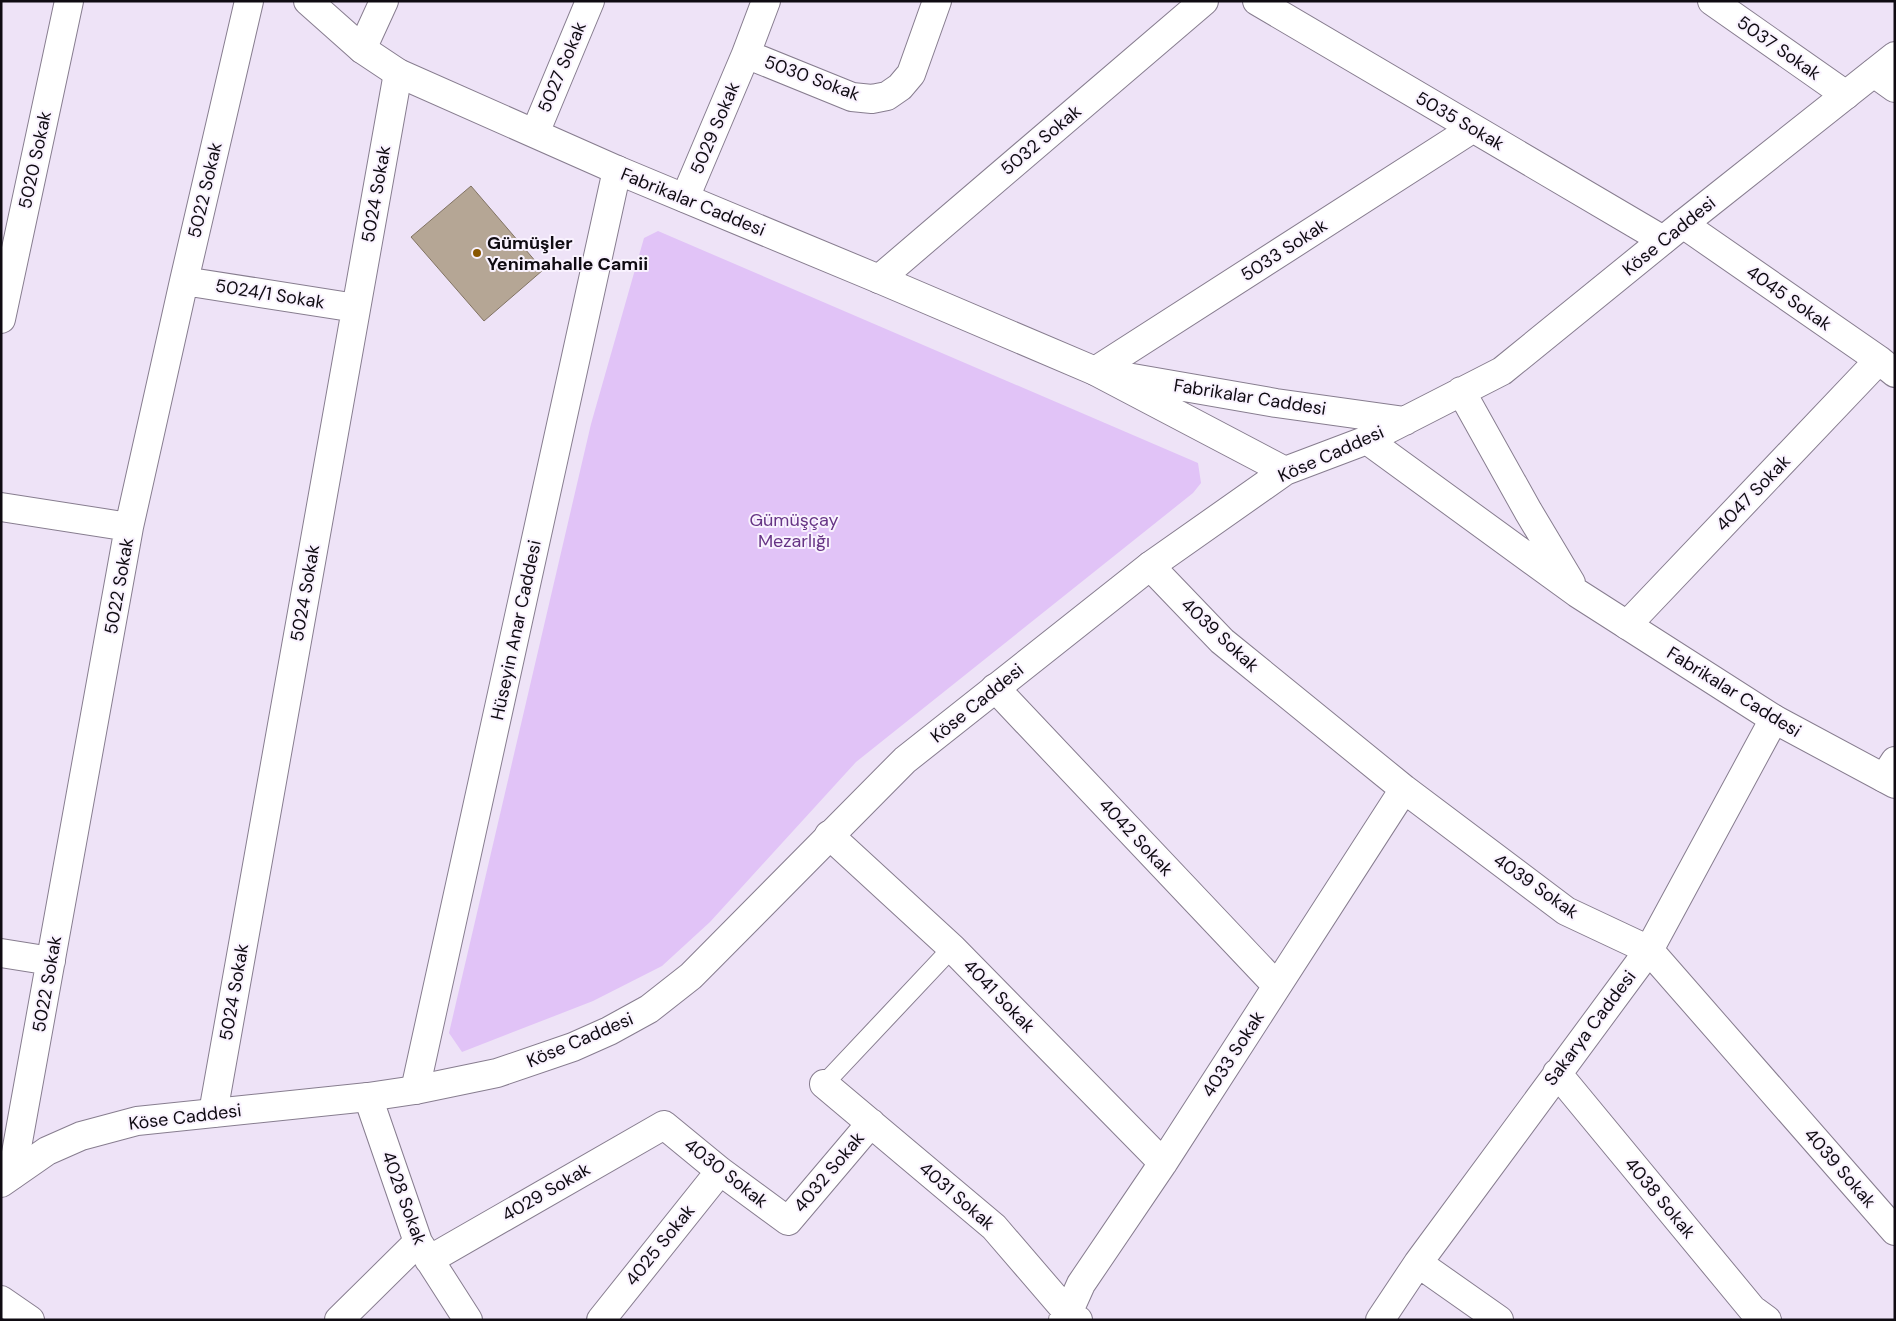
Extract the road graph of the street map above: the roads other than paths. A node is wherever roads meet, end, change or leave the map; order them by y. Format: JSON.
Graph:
{"nodes":[{"id":1,"x":70,"y":1,"type":"edge"},
{"id":2,"x":249,"y":1,"type":"edge"},
{"id":3,"x":308,"y":1,"type":"edge"},
{"id":4,"x":384,"y":1,"type":"edge"},
{"id":5,"x":590,"y":1,"type":"edge"},
{"id":6,"x":766,"y":1,"type":"edge"},
{"id":7,"x":937,"y":1,"type":"edge"},
{"id":8,"x":1204,"y":1,"type":"edge"},
{"id":9,"x":1256,"y":1,"type":"edge"},
{"id":10,"x":1712,"y":1,"type":"edge"},
{"id":11,"x":362,"y":49,"type":"junction"},
{"id":12,"x":746,"y":54,"type":"junction"},
{"id":13,"x":1895,"y":56,"type":"edge"},
{"id":14,"x":398,"y":73,"type":"junction"},
{"id":15,"x":1884,"y":81,"type":"edge"},
{"id":16,"x":1846,"y":95,"type":"junction"},
{"id":17,"x":1472,"y":129,"type":"junction"},
{"id":18,"x":535,"y":133,"type":"junction"},
{"id":19,"x":616,"y":170,"type":"junction"},
{"id":20,"x":684,"y":198,"type":"junction"},
{"id":21,"x":1673,"y":232,"type":"junction"},
{"id":22,"x":878,"y":279,"type":"junction"},
{"id":23,"x":184,"y":281,"type":"junction"},
{"id":24,"x":356,"y":308,"type":"junction"},
{"id":25,"x":1,"y":319,"type":"edge"},
{"id":26,"x":1887,"y":366,"type":"edge"},
{"id":27,"x":1095,"y":371,"type":"junction"},
{"id":28,"x":1462,"y":391,"type":"junction"},
{"id":29,"x":1405,"y":421,"type":"junction"},
{"id":30,"x":1367,"y":440,"type":"junction"},
{"id":31,"x":1284,"y":471,"type":"junction"},
{"id":32,"x":1,"y":507,"type":"edge"},
{"id":33,"x":129,"y":527,"type":"junction"},
{"id":34,"x":1150,"y":566,"type":"junction"},
{"id":35,"x":1577,"y":593,"type":"junction"},
{"id":36,"x":1627,"y":625,"type":"junction"},
{"id":37,"x":995,"y":688,"type":"junction"},
{"id":38,"x":1774,"y":719,"type":"junction"},
{"id":39,"x":1891,"y":775,"type":"edge"},
{"id":40,"x":1404,"y":789,"type":"junction"},
{"id":41,"x":829,"y":835,"type":"junction"},
{"id":42,"x":952,"y":948,"type":"junction"},
{"id":43,"x":1649,"y":950,"type":"junction"},
{"id":44,"x":1,"y":954,"type":"edge"},
{"id":45,"x":51,"y":961,"type":"junction"},
{"id":46,"x":1277,"y":986,"type":"junction"},
{"id":47,"x":1557,"y":1073,"type":"junction"},
{"id":48,"x":824,"y":1084,"type":"joint"},
{"id":49,"x":416,"y":1090,"type":"junction"},
{"id":50,"x":368,"y":1096,"type":"junction"},
{"id":51,"x":213,"y":1113,"type":"junction"},
{"id":52,"x":871,"y":1123,"type":"junction"},
{"id":53,"x":664,"y":1125,"type":"joint"},
{"id":54,"x":1163,"y":1163,"type":"junction"},
{"id":55,"x":720,"y":1170,"type":"junction"},
{"id":56,"x":7,"y":1179,"type":"edge"},
{"id":57,"x":788,"y":1221,"type":"joint"},
{"id":58,"x":1895,"y":1231,"type":"edge"},
{"id":59,"x":423,"y":1251,"type":"junction"},
{"id":60,"x":1418,"y":1262,"type":"junction"},
{"id":61,"x":1,"y":1300,"type":"edge"},
{"id":62,"x":1070,"y":1318,"type":"edge"},
{"id":63,"x":30,"y":1320,"type":"edge"},
{"id":64,"x":339,"y":1320,"type":"edge"},
{"id":65,"x":468,"y":1320,"type":"edge"},
{"id":66,"x":601,"y":1320,"type":"edge"},
{"id":67,"x":1380,"y":1320,"type":"edge"},
{"id":68,"x":1499,"y":1320,"type":"edge"},
{"id":69,"x":1767,"y":1320,"type":"edge"}],
"edges":[{"from":1,"to":25,"type":"street","name":"5020 Sokak"},
{"from":2,"to":23,"type":"street","name":"5022 Sokak"},
{"from":3,"to":11,"type":"street","name":"Fabrikalar Caddesi"},
{"from":4,"to":11,"type":"street"},
{"from":5,"to":18,"type":"street","name":"5027 Sokak"},
{"from":6,"to":12,"type":"street","name":"5029 Sokak"},
{"from":7,"to":12,"type":"street","name":"5030 Sokak"},
{"from":8,"to":22,"type":"street","name":"5032 Sokak"},
{"from":9,"to":17,"type":"street","name":"5035 Sokak"},
{"from":10,"to":16,"type":"street","name":"5037 Sokak"},
{"from":11,"to":14,"type":"street","name":"Fabrikalar Caddesi"},
{"from":12,"to":20,"type":"street","name":"5029 Sokak"},
{"from":13,"to":15,"type":"street","name":"Köse Caddesi"},
{"from":14,"to":18,"type":"street","name":"Fabrikalar Caddesi"},
{"from":14,"to":24,"type":"street","name":"5024 Sokak"},
{"from":15,"to":16,"type":"street","name":"Köse Caddesi"},
{"from":16,"to":21,"type":"street","name":"Köse Caddesi"},
{"from":17,"to":21,"type":"street","name":"5035 Sokak"},
{"from":17,"to":27,"type":"street","name":"5033 Sokak"},
{"from":18,"to":19,"type":"street","name":"Fabrikalar Caddesi"},
{"from":19,"to":20,"type":"street","name":"Fabrikalar Caddesi"},
{"from":19,"to":49,"type":"street","name":"Hüseyin Anar Caddesi"},
{"from":20,"to":22,"type":"street","name":"Fabrikalar Caddesi"},
{"from":21,"to":26,"type":"street","name":"4045 Sokak"},
{"from":21,"to":28,"type":"street","name":"Köse Caddesi"},
{"from":22,"to":27,"type":"street","name":"Fabrikalar Caddesi"},
{"from":23,"to":24,"type":"street","name":"5024/1 Sokak"},
{"from":23,"to":33,"type":"street","name":"5022 Sokak"},
{"from":24,"to":51,"type":"street","name":"5024 Sokak"},
{"from":26,"to":36,"type":"street","name":"4047 Sokak"},
{"from":27,"to":29,"type":"street","name":"Fabrikalar Caddesi"},
{"from":27,"to":31,"type":"street","name":"Fabrikalar Caddesi"},
{"from":28,"to":29,"type":"street","name":"Köse Caddesi"},
{"from":28,"to":35,"type":"street","name":"Fabrikalar Caddesi"},
{"from":29,"to":30,"type":"street","name":"Köse Caddesi"},
{"from":30,"to":31,"type":"street","name":"Köse Caddesi"},
{"from":30,"to":35,"type":"street","name":"Fabrikalar Caddesi"},
{"from":31,"to":34,"type":"street","name":"Köse Caddesi"},
{"from":32,"to":33,"type":"street"},
{"from":33,"to":45,"type":"street","name":"5022 Sokak"},
{"from":34,"to":37,"type":"street","name":"Köse Caddesi"},
{"from":34,"to":40,"type":"street","name":"4039 Sokak"},
{"from":35,"to":36,"type":"street","name":"Fabrikalar Caddesi"},
{"from":36,"to":38,"type":"street","name":"Fabrikalar Caddesi"},
{"from":37,"to":41,"type":"street","name":"Köse Caddesi"},
{"from":37,"to":46,"type":"street","name":"4042 Sokak"},
{"from":38,"to":39,"type":"street","name":"Fabrikalar Caddesi"},
{"from":38,"to":43,"type":"street","name":"Sakarya Caddesi"},
{"from":40,"to":43,"type":"street","name":"4039 Sokak"},
{"from":40,"to":46,"type":"street","name":"4033 Sokak"},
{"from":41,"to":42,"type":"street","name":"4041 Sokak"},
{"from":41,"to":49,"type":"street","name":"Köse Caddesi"},
{"from":42,"to":48,"type":"lane"},
{"from":42,"to":54,"type":"street","name":"4041 Sokak"},
{"from":43,"to":47,"type":"street","name":"Sakarya Caddesi"},
{"from":43,"to":58,"type":"street","name":"4039 Sokak"},
{"from":44,"to":45,"type":"street"},
{"from":45,"to":56,"type":"street","name":"5022 Sokak"},
{"from":46,"to":54,"type":"street","name":"4033 Sokak"},
{"from":47,"to":60,"type":"street","name":"Sakarya Caddesi"},
{"from":47,"to":69,"type":"street","name":"4038 Sokak"},
{"from":48,"to":52,"type":"street","name":"4031 Sokak"},
{"from":49,"to":50,"type":"street","name":"Köse Caddesi"},
{"from":50,"to":51,"type":"street","name":"Köse Caddesi"},
{"from":50,"to":59,"type":"street","name":"4028 Sokak"},
{"from":51,"to":56,"type":"street","name":"Köse Caddesi"},
{"from":52,"to":57,"type":"street","name":"4032 Sokak"},
{"from":52,"to":62,"type":"street","name":"4031 Sokak"},
{"from":53,"to":55,"type":"street","name":"4030 Sokak"},
{"from":53,"to":59,"type":"street","name":"4029 Sokak"},
{"from":54,"to":62,"type":"street","name":"4033 Sokak"},
{"from":55,"to":57,"type":"street","name":"4030 Sokak"},
{"from":55,"to":66,"type":"street","name":"4025 Sokak"},
{"from":59,"to":64,"type":"street","name":"4029 Sokak"},
{"from":59,"to":65,"type":"street","name":"4028 Sokak"},
{"from":60,"to":67,"type":"street","name":"Sakarya Caddesi"},
{"from":60,"to":68,"type":"street"},
{"from":61,"to":63,"type":"street"}]}
